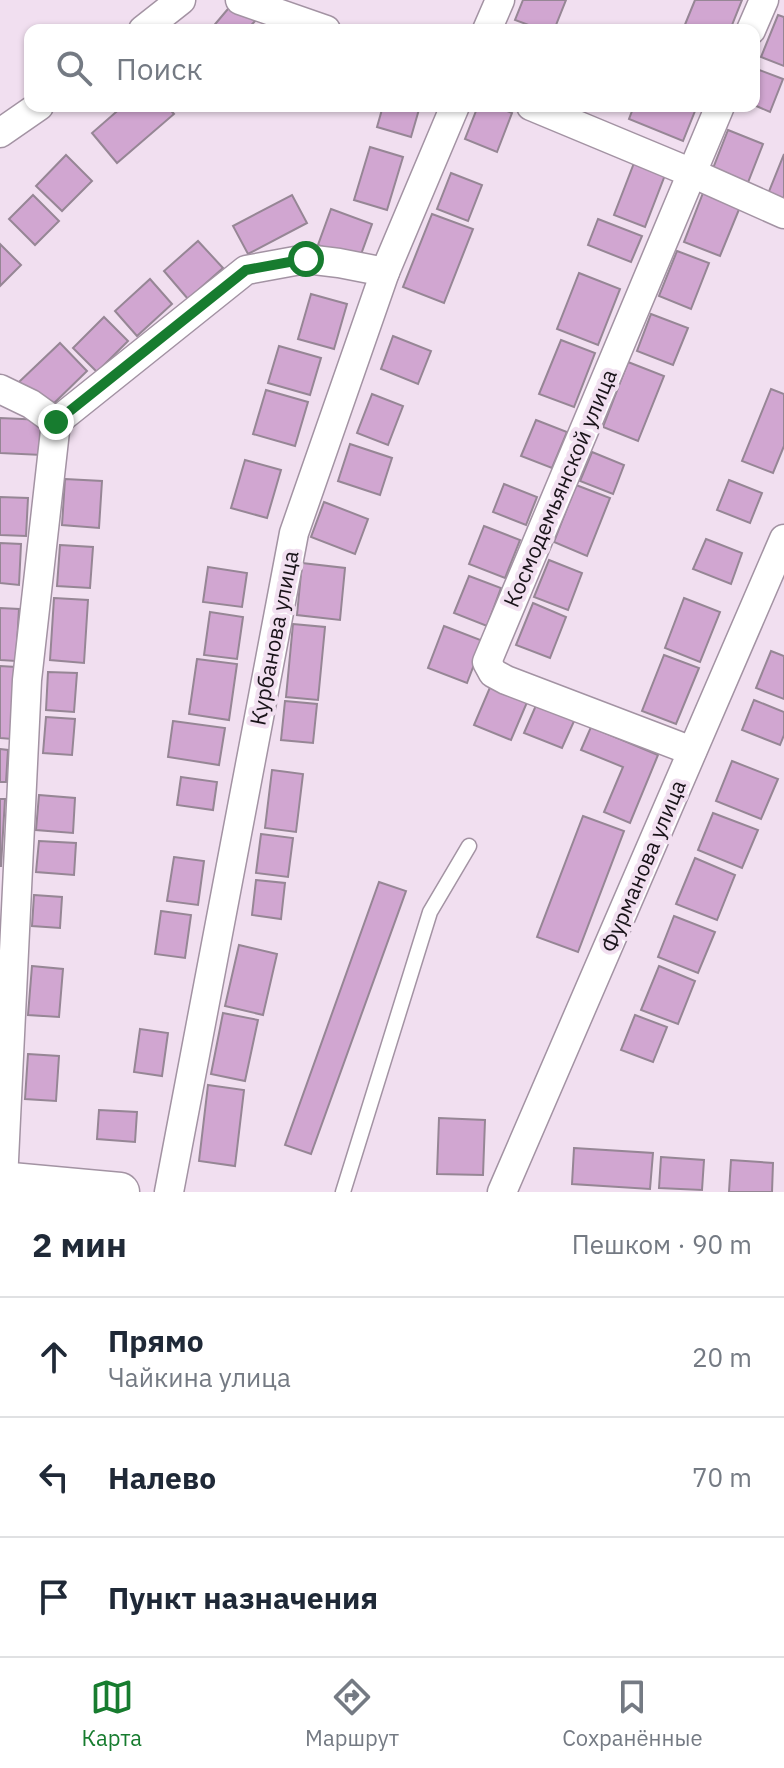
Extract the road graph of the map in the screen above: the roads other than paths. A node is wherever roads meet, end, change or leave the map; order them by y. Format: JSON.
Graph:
{"nodes":[{"id":1,"x":181,"y":0,"type":"edge"},
{"id":2,"x":240,"y":0,"type":"edge"},
{"id":3,"x":500,"y":0,"type":"edge"},
{"id":4,"x":764,"y":0,"type":"edge"},
{"id":5,"x":151,"y":24,"type":"edge"},
{"id":6,"x":309,"y":24,"type":"edge"},
{"id":7,"x":490,"y":24,"type":"edge"},
{"id":8,"x":754,"y":24,"type":"edge"},
{"id":9,"x":30,"y":112,"type":"edge"},
{"id":10,"x":452,"y":112,"type":"edge"},
{"id":11,"x":545,"y":112,"type":"edge"},
{"id":12,"x":717,"y":112,"type":"edge"},
{"id":13,"x":0,"y":133,"type":"edge"},
{"id":14,"x":692,"y":173,"type":"junction"},
{"id":15,"x":784,"y":214,"type":"edge"},
{"id":16,"x":385,"y":272,"type":"junction"},
{"id":17,"x":0,"y":389,"type":"edge"},
{"id":18,"x":56,"y":422,"type":"junction"},
{"id":19,"x":784,"y":539,"type":"edge"},
{"id":20,"x":692,"y":751,"type":"junction"},
{"id":21,"x":469,"y":846,"type":"dead end"},
{"id":22,"x":2,"y":1181,"type":"edge"},
{"id":23,"x":120,"y":1192,"type":"edge"},
{"id":24,"x":169,"y":1192,"type":"edge"},
{"id":25,"x":343,"y":1192,"type":"edge"},
{"id":26,"x":502,"y":1192,"type":"edge"}],
"edges":[{"from":1,"to":5,"type":"street"},
{"from":2,"to":6,"type":"street"},
{"from":3,"to":7,"type":"street"},
{"from":4,"to":8,"type":"street"},
{"from":9,"to":13,"type":"street"},
{"from":10,"to":16,"type":"street","name":"Курбанова улица"},
{"from":11,"to":14,"type":"street"},
{"from":12,"to":14,"type":"street","name":"Космодемьянской улица"},
{"from":14,"to":15,"type":"street"},
{"from":14,"to":20,"type":"street","name":"Космодемьянской улица"},
{"from":16,"to":18,"type":"street"},
{"from":16,"to":24,"type":"street","name":"Курбанова улица"},
{"from":17,"to":18,"type":"street"},
{"from":18,"to":22,"type":"street"},
{"from":19,"to":20,"type":"street","name":"Фурманова улица"},
{"from":20,"to":26,"type":"street","name":"Фурманова улица"},
{"from":21,"to":25,"type":"lane"},
{"from":22,"to":23,"type":"street"}]}
